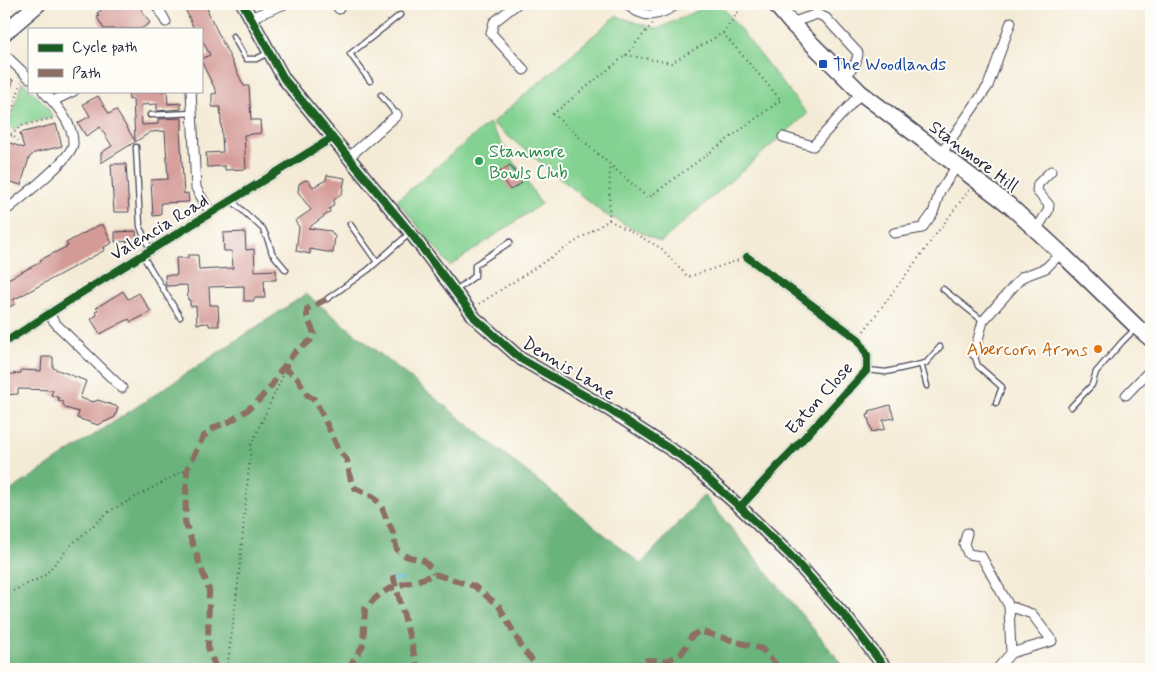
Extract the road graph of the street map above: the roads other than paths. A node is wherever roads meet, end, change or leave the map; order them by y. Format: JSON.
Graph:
{"nodes":[{"id":1,"x":38,"y":4,"type":"edge"},
{"id":2,"x":156,"y":4,"type":"edge"},
{"id":3,"x":243,"y":4,"type":"edge"},
{"id":4,"x":285,"y":4,"type":"edge"},
{"id":5,"x":517,"y":4,"type":"edge"},
{"id":6,"x":626,"y":4,"type":"edge"},
{"id":7,"x":678,"y":4,"type":"edge"},
{"id":8,"x":775,"y":4,"type":"edge"},
{"id":9,"x":400,"y":15,"type":"dead end"},
{"id":10,"x":250,"y":18,"type":"junction"},
{"id":11,"x":166,"y":22,"type":"dead end"},
{"id":12,"x":1011,"y":22,"type":"dead end"},
{"id":13,"x":791,"y":23,"type":"junction"},
{"id":14,"x":4,"y":33,"type":"edge"},
{"id":15,"x":233,"y":36,"type":"dead end"},
{"id":16,"x":270,"y":52,"type":"junction"},
{"id":17,"x":4,"y":54,"type":"edge"},
{"id":18,"x":524,"y":70,"type":"dead end"},
{"id":19,"x":26,"y":76,"type":"edge"},
{"id":20,"x":842,"y":76,"type":"junction"},
{"id":21,"x":370,"y":81,"type":"dead end"},
{"id":22,"x":43,"y":92,"type":"edge"},
{"id":23,"x":72,"y":92,"type":"edge"},
{"id":24,"x":191,"y":92,"type":"edge"},
{"id":25,"x":861,"y":93,"type":"junction"},
{"id":26,"x":381,"y":95,"type":"dead end"},
{"id":27,"x":53,"y":101,"type":"junction"},
{"id":28,"x":193,"y":113,"type":"junction"},
{"id":29,"x":150,"y":115,"type":"dead end"},
{"id":30,"x":397,"y":115,"type":"joint"},
{"id":31,"x":783,"y":137,"type":"dead end"},
{"id":32,"x":332,"y":138,"type":"junction"},
{"id":33,"x":136,"y":147,"type":"dead end"},
{"id":34,"x":941,"y":154,"type":"junction"},
{"id":35,"x":349,"y":157,"type":"junction"},
{"id":36,"x":957,"y":166,"type":"junction"},
{"id":37,"x":1050,"y":171,"type":"dead end"},
{"id":38,"x":232,"y":201,"type":"junction"},
{"id":39,"x":4,"y":212,"type":"edge"},
{"id":40,"x":210,"y":212,"type":"junction"},
{"id":41,"x":350,"y":224,"type":"dead end"},
{"id":42,"x":1036,"y":230,"type":"junction"},
{"id":43,"x":410,"y":232,"type":"junction"},
{"id":44,"x":894,"y":233,"type":"dead end"},
{"id":45,"x":510,"y":242,"type":"dead end"},
{"id":46,"x":151,"y":249,"type":"junction"},
{"id":47,"x":1061,"y":253,"type":"junction"},
{"id":48,"x":142,"y":255,"type":"junction"},
{"id":49,"x":746,"y":257,"type":"road end"},
{"id":50,"x":377,"y":262,"type":"junction"},
{"id":51,"x":286,"y":270,"type":"dead end"},
{"id":52,"x":943,"y":289,"type":"dead end"},
{"id":53,"x":455,"y":291,"type":"junction"},
{"id":54,"x":327,"y":299,"type":"dead end"},
{"id":55,"x":48,"y":314,"type":"junction"},
{"id":56,"x":180,"y":317,"type":"dead end"},
{"id":57,"x":984,"y":321,"type":"junction"},
{"id":58,"x":1137,"y":327,"type":"junction"},
{"id":59,"x":1151,"y":339,"type":"edge"},
{"id":60,"x":4,"y":343,"type":"edge"},
{"id":61,"x":940,"y":347,"type":"dead end"},
{"id":62,"x":974,"y":354,"type":"joint"},
{"id":63,"x":921,"y":364,"type":"junction"},
{"id":64,"x":1151,"y":369,"type":"edge"},
{"id":65,"x":867,"y":370,"type":"junction"},
{"id":66,"x":928,"y":386,"type":"dead end"},
{"id":67,"x":122,"y":388,"type":"dead end"},
{"id":68,"x":1126,"y":395,"type":"dead end"},
{"id":69,"x":996,"y":403,"type":"dead end"},
{"id":70,"x":1071,"y":408,"type":"dead end"},
{"id":71,"x":740,"y":508,"type":"junction"},
{"id":72,"x":966,"y":533,"type":"dead end"},
{"id":73,"x":1009,"y":606,"type":"junction"},
{"id":74,"x":1011,"y":653,"type":"junction"},
{"id":75,"x":886,"y":669,"type":"edge"},
{"id":76,"x":997,"y":669,"type":"edge"}],
"edges":[{"from":1,"to":14,"type":"main road"},
{"from":2,"to":11,"type":"street"},
{"from":3,"to":10,"type":"street","name":"Dennis Lane"},
{"from":4,"to":10,"type":"street"},
{"from":5,"to":18,"type":"street"},
{"from":6,"to":7,"type":"street"},
{"from":8,"to":13,"type":"main road","name":"Stanmore Hill"},
{"from":9,"to":21,"type":"lane"},
{"from":10,"to":16,"type":"street","name":"Dennis Lane"},
{"from":12,"to":34,"type":"street"},
{"from":13,"to":20,"type":"main road","name":"Stanmore Hill"},
{"from":13,"to":20,"type":"street"},
{"from":15,"to":16,"type":"lane"},
{"from":16,"to":32,"type":"street","name":"Dennis Lane"},
{"from":17,"to":19,"type":"street"},
{"from":20,"to":25,"type":"main road","name":"Stanmore Hill"},
{"from":22,"to":27,"type":"street"},
{"from":23,"to":27,"type":"street"},
{"from":24,"to":28,"type":"street"},
{"from":25,"to":31,"type":"street"},
{"from":25,"to":34,"type":"main road","name":"Stanmore Hill"},
{"from":26,"to":30,"type":"lane"},
{"from":27,"to":39,"type":"street"},
{"from":28,"to":29,"type":"lane"},
{"from":28,"to":40,"type":"street"},
{"from":30,"to":35,"type":"street"},
{"from":32,"to":35,"type":"street","name":"Dennis Lane"},
{"from":32,"to":38,"type":"street","name":"Valencia Road"},
{"from":33,"to":46,"type":"lane"},
{"from":34,"to":36,"type":"main road","name":"Stanmore Hill"},
{"from":35,"to":43,"type":"street","name":"Dennis Lane"},
{"from":36,"to":42,"type":"main road","name":"Stanmore Hill"},
{"from":36,"to":44,"type":"street"},
{"from":37,"to":42,"type":"street"},
{"from":38,"to":40,"type":"street","name":"Valencia Road"},
{"from":38,"to":51,"type":"lane"},
{"from":40,"to":46,"type":"street","name":"Valencia Road"},
{"from":41,"to":50,"type":"lane"},
{"from":42,"to":47,"type":"main road","name":"Stanmore Hill"},
{"from":43,"to":50,"type":"lane"},
{"from":43,"to":53,"type":"street","name":"Dennis Lane"},
{"from":45,"to":53,"type":"lane"},
{"from":46,"to":48,"type":"street","name":"Valencia Road"},
{"from":47,"to":57,"type":"street"},
{"from":47,"to":58,"type":"main road","name":"Stanmore Hill"},
{"from":48,"to":55,"type":"street","name":"Valencia Road"},
{"from":48,"to":56,"type":"lane"},
{"from":49,"to":65,"type":"street","name":"Eaton Close"},
{"from":50,"to":54,"type":"lane"},
{"from":52,"to":57,"type":"lane"},
{"from":53,"to":71,"type":"street","name":"Dennis Lane"},
{"from":55,"to":60,"type":"street","name":"Valencia Road"},
{"from":55,"to":67,"type":"street"},
{"from":57,"to":62,"type":"street"},
{"from":58,"to":59,"type":"main road","name":"Stanmore Hill"},
{"from":58,"to":70,"type":"lane"},
{"from":61,"to":63,"type":"lane"},
{"from":62,"to":69,"type":"lane"},
{"from":63,"to":65,"type":"lane"},
{"from":63,"to":66,"type":"lane"},
{"from":64,"to":68,"type":"street"},
{"from":65,"to":71,"type":"street","name":"Eaton Close"},
{"from":71,"to":75,"type":"street","name":"Dennis Lane"},
{"from":72,"to":73,"type":"street"},
{"from":73,"to":74,"type":"street"},
{"from":73,"to":74,"type":"street"},
{"from":74,"to":76,"type":"street"}]}
